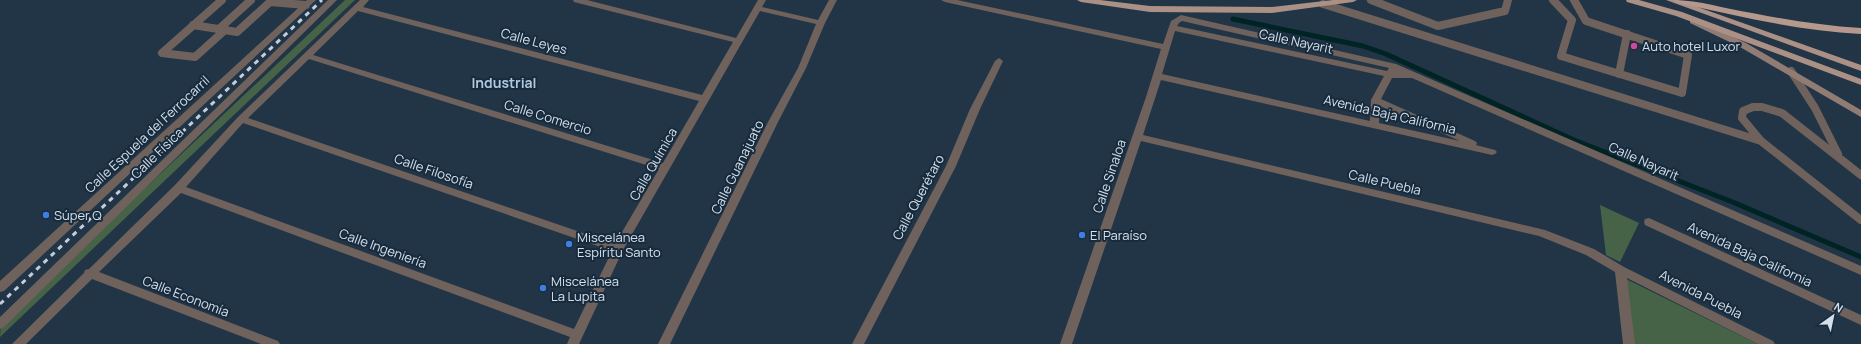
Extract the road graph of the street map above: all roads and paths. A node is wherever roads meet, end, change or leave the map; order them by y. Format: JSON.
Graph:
{"nodes":[{"id":1,"x":222,"y":0,"type":"edge"},
{"id":2,"x":251,"y":0,"type":"edge"},
{"id":3,"x":333,"y":0,"type":"edge"},
{"id":4,"x":365,"y":0,"type":"edge"},
{"id":5,"x":577,"y":0,"type":"edge"},
{"id":6,"x":832,"y":0,"type":"edge"},
{"id":7,"x":945,"y":0,"type":"edge"},
{"id":8,"x":1081,"y":0,"type":"edge"},
{"id":9,"x":1353,"y":0,"type":"edge"},
{"id":10,"x":1371,"y":0,"type":"edge"},
{"id":11,"x":1508,"y":0,"type":"edge"},
{"id":12,"x":1553,"y":0,"type":"edge"},
{"id":13,"x":1574,"y":0,"type":"edge"},
{"id":14,"x":1630,"y":0,"type":"edge"},
{"id":15,"x":1670,"y":0,"type":"edge"},
{"id":16,"x":1678,"y":0,"type":"edge"},
{"id":17,"x":309,"y":3,"type":"edge"},
{"id":18,"x":759,"y":4,"type":"edge"},
{"id":19,"x":1324,"y":4,"type":"junction"},
{"id":20,"x":357,"y":8,"type":"junction"},
{"id":21,"x":1679,"y":14,"type":"junction"},
{"id":22,"x":1178,"y":19,"type":"joint"},
{"id":23,"x":821,"y":23,"type":"junction"},
{"id":24,"x":193,"y":25,"type":"junction"},
{"id":25,"x":1172,"y":28,"type":"junction"},
{"id":26,"x":222,"y":30,"type":"junction"},
{"id":27,"x":1861,"y":31,"type":"edge"},
{"id":28,"x":1627,"y":34,"type":"junction"},
{"id":29,"x":738,"y":41,"type":"junction"},
{"id":30,"x":1167,"y":48,"type":"junction"},
{"id":31,"x":308,"y":56,"type":"junction"},
{"id":32,"x":999,"y":61,"type":"dead end"},
{"id":33,"x":1861,"y":68,"type":"edge"},
{"id":34,"x":1392,"y":70,"type":"junction"},
{"id":35,"x":1791,"y":71,"type":"junction"},
{"id":36,"x":1619,"y":74,"type":"junction"},
{"id":37,"x":1157,"y":76,"type":"junction"},
{"id":38,"x":1861,"y":82,"type":"edge"},
{"id":39,"x":705,"y":99,"type":"junction"},
{"id":40,"x":1376,"y":100,"type":"junction"},
{"id":41,"x":1861,"y":114,"type":"edge"},
{"id":42,"x":241,"y":119,"type":"junction"},
{"id":43,"x":1374,"y":125,"type":"junction"},
{"id":44,"x":1137,"y":137,"type":"junction"},
{"id":45,"x":1761,"y":142,"type":"junction"},
{"id":46,"x":1839,"y":156,"type":"junction"},
{"id":47,"x":666,"y":168,"type":"junction"},
{"id":48,"x":1857,"y":169,"type":"edge"},
{"id":49,"x":1861,"y":175,"type":"edge"},
{"id":50,"x":179,"y":188,"type":"junction"},
{"id":51,"x":1861,"y":220,"type":"edge"},
{"id":52,"x":1649,"y":222,"type":"dead end"},
{"id":53,"x":618,"y":249,"type":"junction"},
{"id":54,"x":1620,"y":270,"type":"junction"},
{"id":55,"x":1861,"y":272,"type":"edge"},
{"id":56,"x":89,"y":273,"type":"junction"},
{"id":57,"x":0,"y":288,"type":"edge"},
{"id":58,"x":1861,"y":320,"type":"edge"},
{"id":59,"x":0,"y":324,"type":"edge"},
{"id":60,"x":575,"y":340,"type":"edge"},
{"id":61,"x":18,"y":344,"type":"edge"},
{"id":62,"x":274,"y":344,"type":"edge"},
{"id":63,"x":664,"y":344,"type":"edge"},
{"id":64,"x":858,"y":344,"type":"edge"},
{"id":65,"x":1066,"y":344,"type":"edge"},
{"id":66,"x":1629,"y":344,"type":"edge"},
{"id":67,"x":1769,"y":344,"type":"edge"}],
"edges":[{"from":1,"to":24,"type":"lane"},
{"from":2,"to":26,"type":"lane"},
{"from":3,"to":59,"type":"street","name":"Calle Física"},
{"from":4,"to":20,"type":"street"},
{"from":5,"to":29,"type":"street"},
{"from":6,"to":23,"type":"street","name":"Calle Guanajuato"},
{"from":7,"to":30,"type":"street"},
{"from":8,"to":19,"type":"main road"},
{"from":9,"to":19,"type":"main road"},
{"from":10,"to":11,"type":"lane"},
{"from":12,"to":36,"type":"lane"},
{"from":13,"to":28,"type":"lane"},
{"from":14,"to":21,"type":"main road"},
{"from":15,"to":33,"type":"main road"},
{"from":16,"to":27,"type":"highway"},
{"from":17,"to":26,"type":"lane"},
{"from":17,"to":57,"type":"street","name":"Calle Espuela del Ferrocarril"},
{"from":18,"to":23,"type":"street"},
{"from":18,"to":29,"type":"street","name":"Calle Química"},
{"from":19,"to":45,"type":"lane"},
{"from":20,"to":31,"type":"street"},
{"from":20,"to":39,"type":"street","name":"Calle Leyes"},
{"from":21,"to":35,"type":"main road"},
{"from":21,"to":38,"type":"main road"},
{"from":22,"to":25,"type":"street","name":"Calle Sinaloa"},
{"from":22,"to":34,"type":"street","name":"Calle Nayarit"},
{"from":23,"to":63,"type":"street","name":"Calle Guanajuato"},
{"from":24,"to":26,"type":"lane"},
{"from":24,"to":26,"type":"lane"},
{"from":25,"to":30,"type":"street","name":"Calle Sinaloa"},
{"from":25,"to":34,"type":"street","name":"Calle Nayarit"},
{"from":28,"to":36,"type":"lane"},
{"from":28,"to":36,"type":"lane"},
{"from":29,"to":39,"type":"street","name":"Calle Química"},
{"from":30,"to":37,"type":"street","name":"Calle Sinaloa"},
{"from":31,"to":42,"type":"street"},
{"from":31,"to":47,"type":"street","name":"Calle Comercio"},
{"from":32,"to":64,"type":"street","name":"Calle Querétaro"},
{"from":34,"to":40,"type":"street"},
{"from":34,"to":55,"type":"street","name":"Calle Nayarit"},
{"from":35,"to":41,"type":"main road"},
{"from":35,"to":46,"type":"lane"},
{"from":37,"to":43,"type":"street","name":"Avenida Baja California"},
{"from":37,"to":44,"type":"street","name":"Calle Sinaloa"},
{"from":39,"to":47,"type":"street","name":"Calle Química"},
{"from":40,"to":43,"type":"street"},
{"from":40,"to":43,"type":"street","name":"Avenida Baja California"},
{"from":42,"to":50,"type":"street"},
{"from":42,"to":53,"type":"street","name":"Calle Filosofía"},
{"from":44,"to":54,"type":"street","name":"Calle Puebla"},
{"from":44,"to":65,"type":"street","name":"Calle Sinaloa"},
{"from":45,"to":46,"type":"lane"},
{"from":45,"to":51,"type":"lane"},
{"from":46,"to":48,"type":"lane"},
{"from":47,"to":53,"type":"street","name":"Calle Química"},
{"from":48,"to":49,"type":"lane"},
{"from":50,"to":56,"type":"street"},
{"from":50,"to":60,"type":"street","name":"Calle Ingeniería"},
{"from":52,"to":58,"type":"street","name":"Avenida Baja California"},
{"from":53,"to":60,"type":"street","name":"Calle Química"},
{"from":54,"to":66,"type":"street"},
{"from":54,"to":67,"type":"street","name":"Avenida Puebla"},
{"from":56,"to":61,"type":"street"},
{"from":56,"to":62,"type":"street","name":"Calle Economía"}]}
